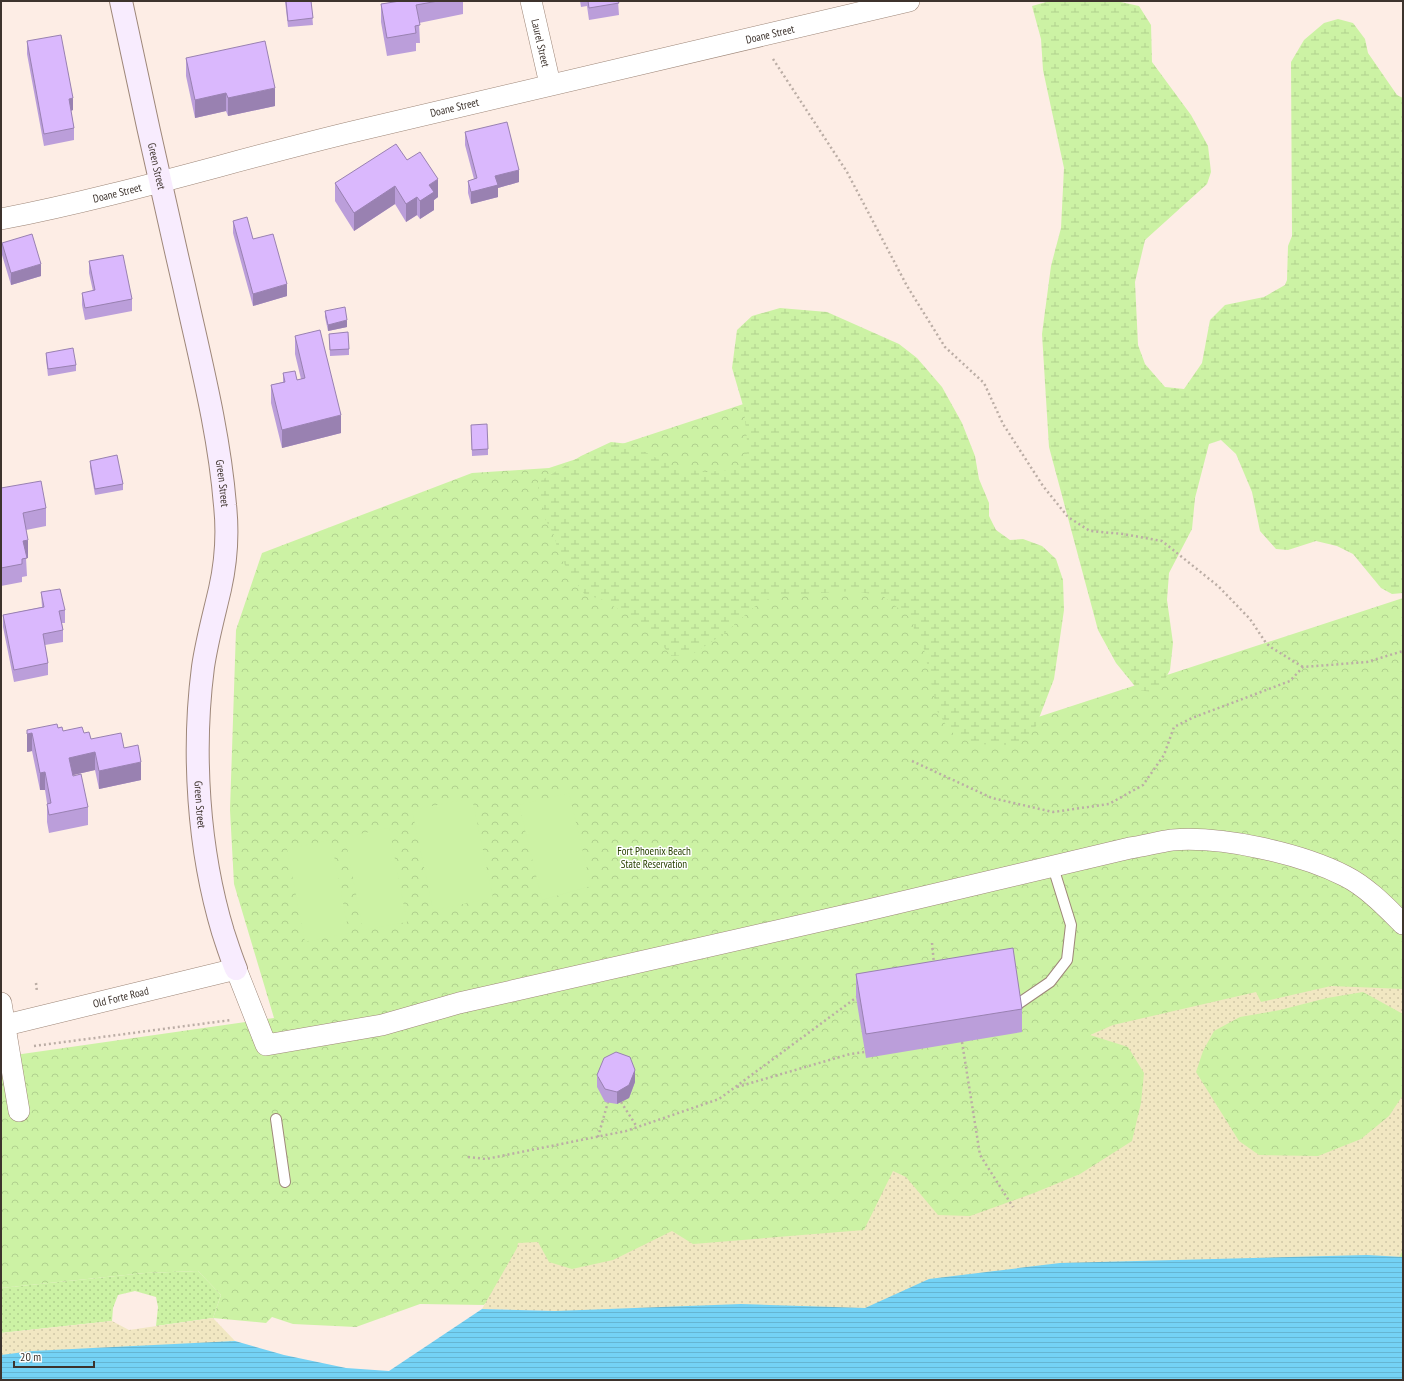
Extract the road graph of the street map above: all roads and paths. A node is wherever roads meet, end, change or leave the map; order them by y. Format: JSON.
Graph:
{"nodes":[{"id":1,"x":121,"y":1,"type":"edge"},
{"id":2,"x":531,"y":1,"type":"edge"},
{"id":3,"x":909,"y":1,"type":"edge"},
{"id":4,"x":759,"y":37,"type":"junction"},
{"id":5,"x":550,"y":84,"type":"junction"},
{"id":6,"x":160,"y":182,"type":"junction"},
{"id":7,"x":1,"y":219,"type":"edge"},
{"id":8,"x":1403,"y":651,"type":"edge"},
{"id":9,"x":1303,"y":667,"type":"junction"},
{"id":10,"x":912,"y":761,"type":"dead end"},
{"id":11,"x":1053,"y":867,"type":"junction"},
{"id":12,"x":1403,"y":924,"type":"edge"},
{"id":13,"x":932,"y":943,"type":"dead end"},
{"id":14,"x":934,"y":965,"type":"edge"},
{"id":15,"x":236,"y":969,"type":"junction"},
{"id":16,"x":863,"y":996,"type":"edge"},
{"id":17,"x":1,"y":1003,"type":"edge"},
{"id":18,"x":1018,"y":1004,"type":"edge"},
{"id":19,"x":237,"y":1019,"type":"dead end"},
{"id":20,"x":6,"y":1026,"type":"junction"},
{"id":21,"x":962,"y":1042,"type":"edge"},
{"id":22,"x":9,"y":1050,"type":"junction"},
{"id":23,"x":865,"y":1052,"type":"edge"},
{"id":24,"x":734,"y":1088,"type":"junction"},
{"id":25,"x":608,"y":1102,"type":"edge"},
{"id":26,"x":621,"y":1102,"type":"edge"},
{"id":27,"x":19,"y":1111,"type":"dead end"},
{"id":28,"x":276,"y":1118,"type":"dead end"},
{"id":29,"x":637,"y":1127,"type":"junction"},
{"id":30,"x":598,"y":1137,"type":"junction"},
{"id":31,"x":468,"y":1157,"type":"dead end"},
{"id":32,"x":285,"y":1182,"type":"dead end"},
{"id":33,"x":1013,"y":1207,"type":"dead end"}],
"edges":[{"from":1,"to":6,"type":"main road","name":"Green Street"},
{"from":2,"to":5,"type":"street","name":"Laurel Street"},
{"from":3,"to":4,"type":"street","name":"Doane Street"},
{"from":4,"to":5,"type":"street","name":"Doane Street"},
{"from":4,"to":9,"type":"path"},
{"from":5,"to":6,"type":"street","name":"Doane Street"},
{"from":6,"to":7,"type":"street","name":"Doane Street"},
{"from":6,"to":15,"type":"main road","name":"Green Street"},
{"from":8,"to":9,"type":"path"},
{"from":9,"to":10,"type":"path"},
{"from":11,"to":12,"type":"street"},
{"from":11,"to":15,"type":"street"},
{"from":11,"to":18,"type":"lane"},
{"from":13,"to":14,"type":"path"},
{"from":15,"to":20,"type":"street","name":"Old Forte Road"},
{"from":16,"to":24,"type":"path"},
{"from":17,"to":20,"type":"street"},
{"from":19,"to":22,"type":"path"},
{"from":20,"to":22,"type":"street"},
{"from":21,"to":33,"type":"path"},
{"from":22,"to":27,"type":"street"},
{"from":23,"to":24,"type":"path"},
{"from":24,"to":29,"type":"path"},
{"from":25,"to":30,"type":"path"},
{"from":26,"to":29,"type":"path"},
{"from":28,"to":32,"type":"lane"},
{"from":29,"to":30,"type":"path"},
{"from":30,"to":31,"type":"path"}]}
